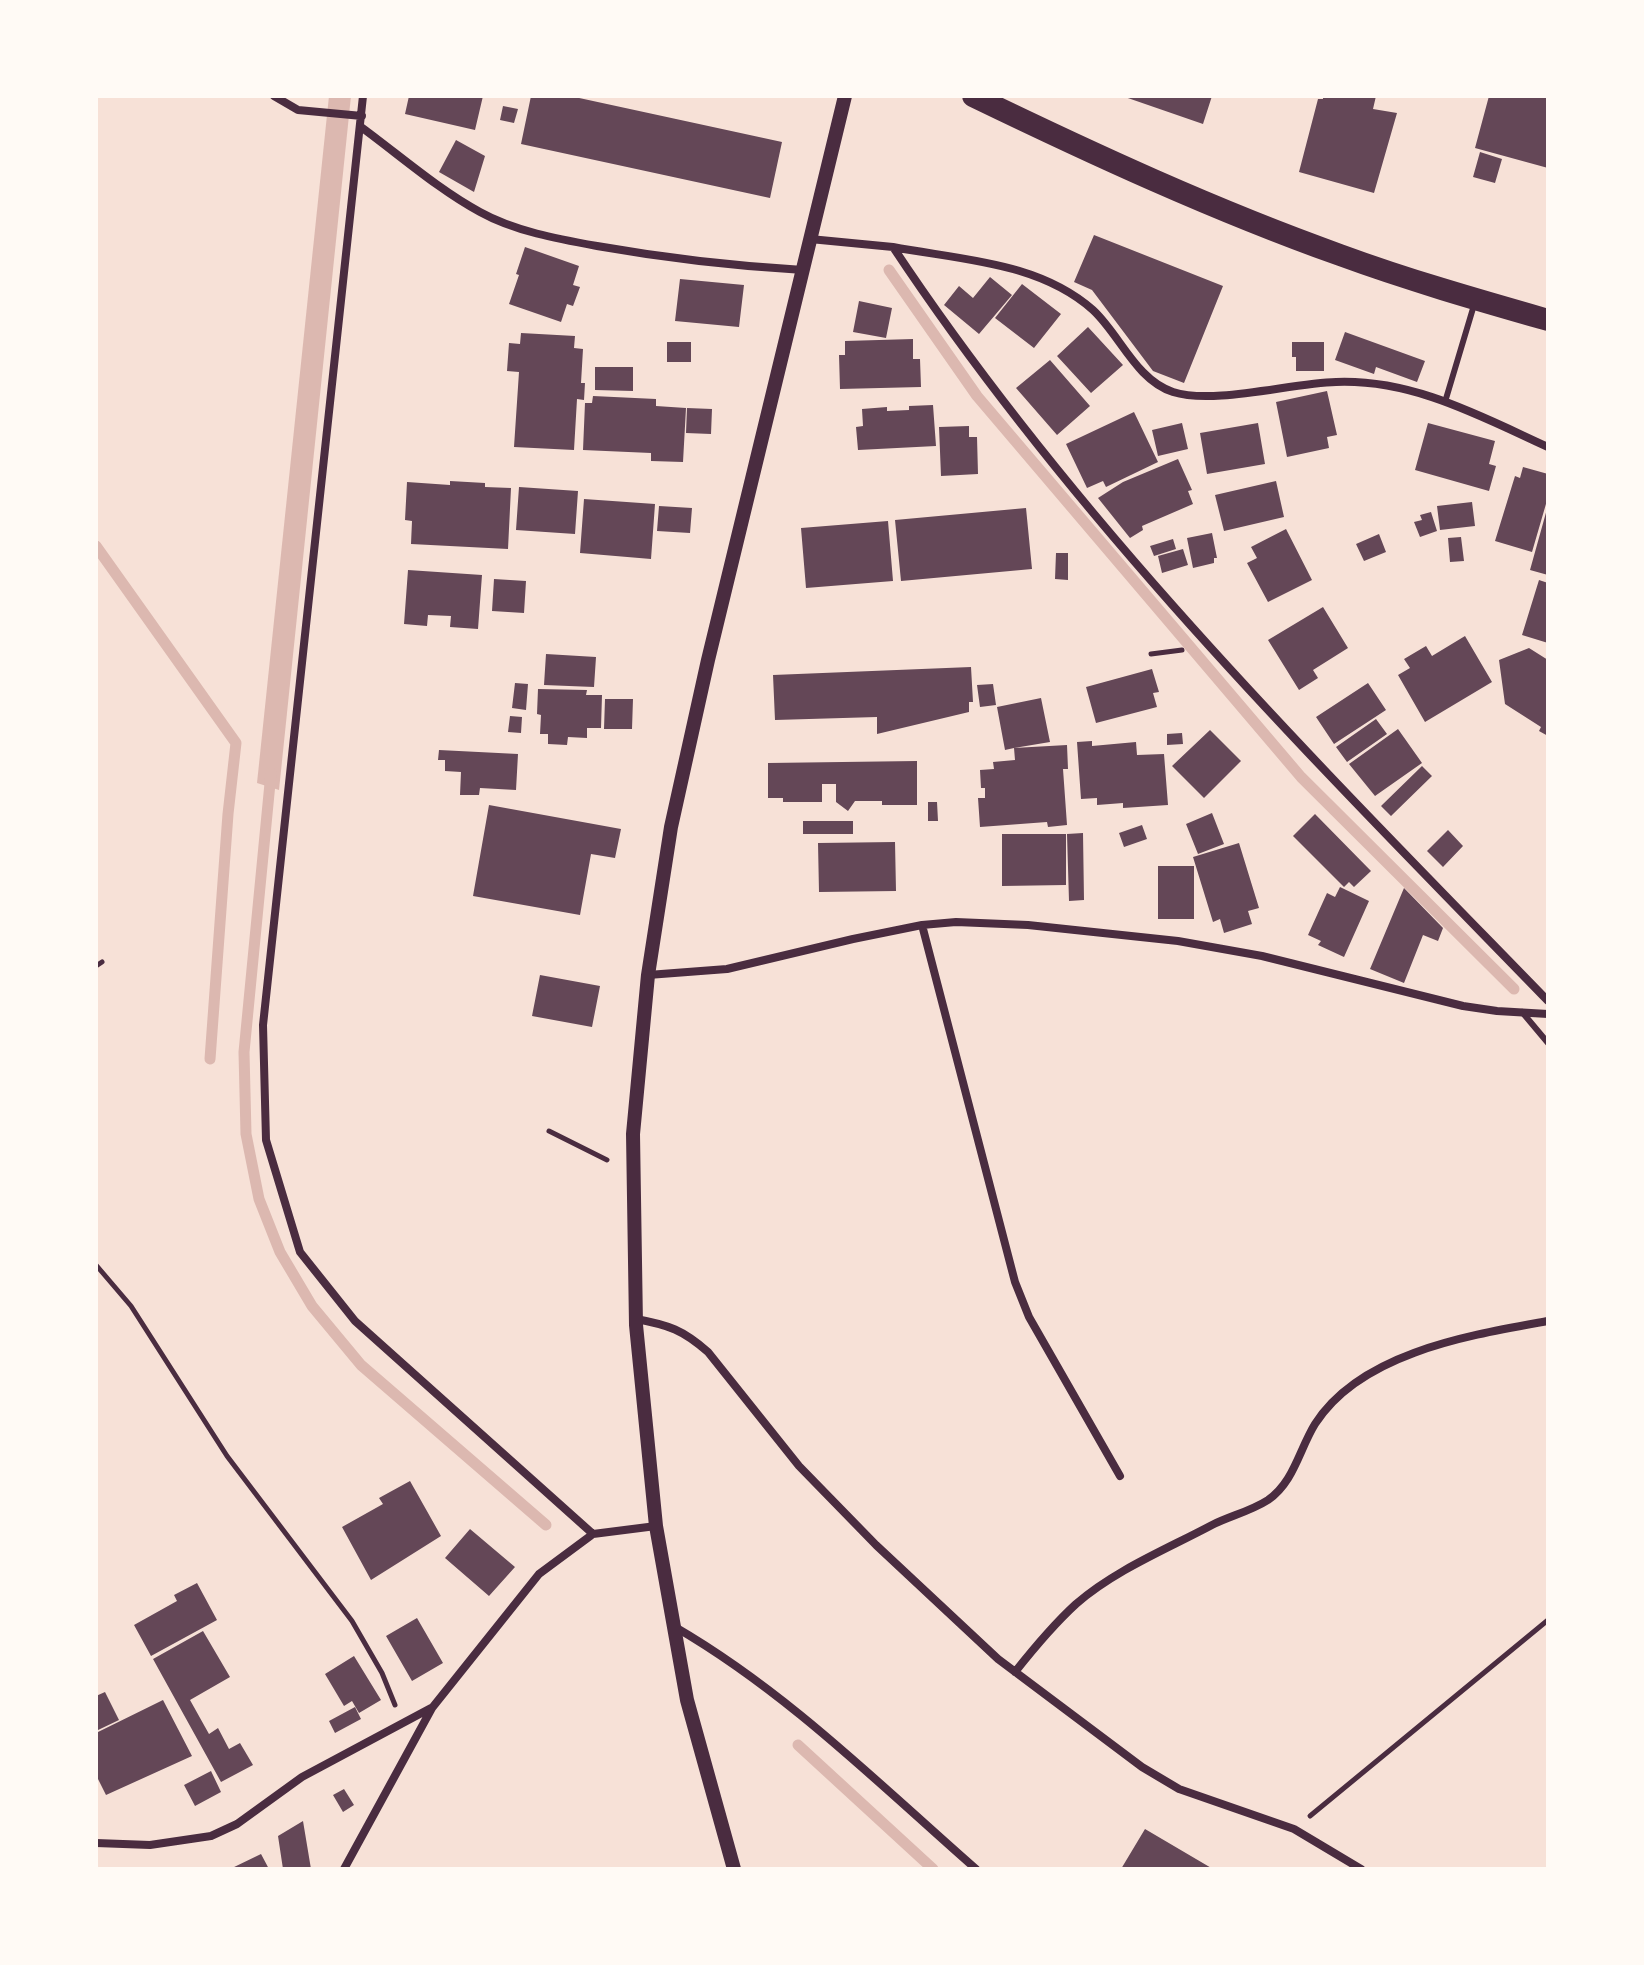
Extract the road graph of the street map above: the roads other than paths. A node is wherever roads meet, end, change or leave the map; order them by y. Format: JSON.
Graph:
{"nodes":[{"id":1,"x":274,"y":96,"type":"edge"},
{"id":2,"x":363,"y":96,"type":"edge"},
{"id":3,"x":845,"y":96,"type":"edge"},
{"id":4,"x":973,"y":96,"type":"edge"},
{"id":5,"x":362,"y":116,"type":"junction"},
{"id":6,"x":361,"y":127,"type":"junction"},
{"id":7,"x":810,"y":239,"type":"junction"},
{"id":8,"x":893,"y":247,"type":"junction"},
{"id":9,"x":803,"y":270,"type":"junction"},
{"id":10,"x":1476,"y":299,"type":"junction"},
{"id":11,"x":1548,"y":320,"type":"edge"},
{"id":12,"x":1445,"y":402,"type":"junction"},
{"id":13,"x":1548,"y":447,"type":"edge"},
{"id":14,"x":922,"y":925,"type":"junction"},
{"id":15,"x":648,"y":975,"type":"junction"},
{"id":16,"x":1548,"y":1001,"type":"edge"},
{"id":17,"x":1522,"y":1012,"type":"junction"},
{"id":18,"x":1548,"y":1014,"type":"edge"},
{"id":19,"x":1548,"y":1043,"type":"edge"},
{"id":20,"x":636,"y":1319,"type":"junction"},
{"id":21,"x":1548,"y":1321,"type":"edge"},
{"id":22,"x":1120,"y":1476,"type":"dead end"},
{"id":23,"x":656,"y":1526,"type":"junction"},
{"id":24,"x":593,"y":1534,"type":"junction"},
{"id":25,"x":673,"y":1626,"type":"junction"},
{"id":26,"x":1015,"y":1672,"type":"junction"},
{"id":27,"x":432,"y":1708,"type":"junction"},
{"id":28,"x":96,"y":1843,"type":"edge"},
{"id":29,"x":344,"y":1869,"type":"edge"},
{"id":30,"x":734,"y":1869,"type":"edge"},
{"id":31,"x":976,"y":1869,"type":"edge"},
{"id":32,"x":1361,"y":1869,"type":"edge"}],
"edges":[{"from":1,"to":5,"type":"street"},
{"from":2,"to":5,"type":"street"},
{"from":3,"to":7,"type":"street"},
{"from":4,"to":10,"type":"highway"},
{"from":5,"to":6,"type":"street"},
{"from":6,"to":9,"type":"street"},
{"from":6,"to":24,"type":"street"},
{"from":7,"to":8,"type":"street"},
{"from":7,"to":9,"type":"street"},
{"from":8,"to":12,"type":"street"},
{"from":8,"to":16,"type":"street"},
{"from":9,"to":15,"type":"street"},
{"from":10,"to":11,"type":"highway"},
{"from":10,"to":12,"type":"lane"},
{"from":12,"to":13,"type":"street"},
{"from":14,"to":15,"type":"street"},
{"from":14,"to":17,"type":"street"},
{"from":14,"to":22,"type":"street"},
{"from":15,"to":20,"type":"street"},
{"from":17,"to":18,"type":"street"},
{"from":17,"to":19,"type":"lane"},
{"from":20,"to":23,"type":"street"},
{"from":20,"to":26,"type":"street"},
{"from":21,"to":26,"type":"street"},
{"from":23,"to":24,"type":"street"},
{"from":23,"to":25,"type":"street"},
{"from":24,"to":27,"type":"street"},
{"from":25,"to":30,"type":"street"},
{"from":25,"to":31,"type":"street"},
{"from":26,"to":32,"type":"street"},
{"from":27,"to":28,"type":"street"},
{"from":27,"to":29,"type":"street"}]}
